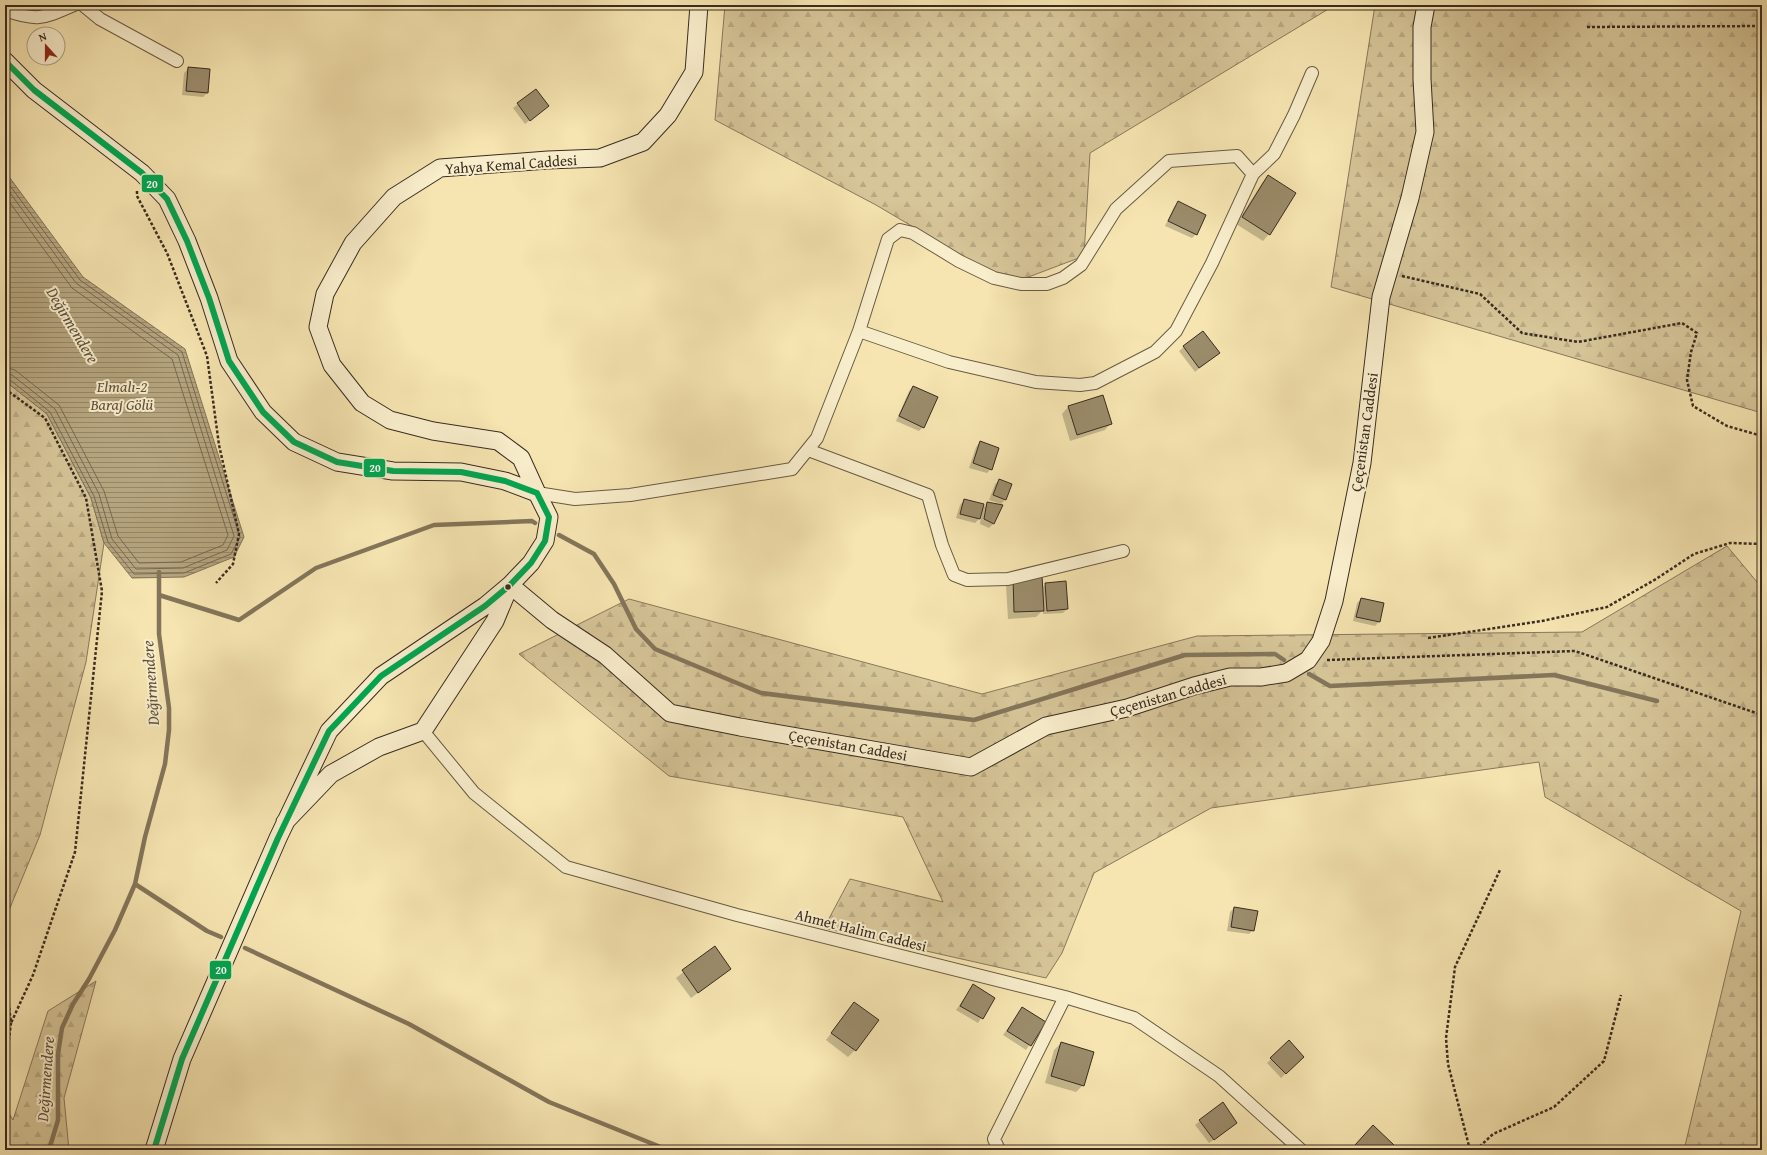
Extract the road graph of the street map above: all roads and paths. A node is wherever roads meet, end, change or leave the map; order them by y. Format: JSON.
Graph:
{"nodes":[{"id":1,"x":74,"y":5,"type":"edge"},
{"id":2,"x":83,"y":5,"type":"edge"},
{"id":3,"x":699,"y":5,"type":"edge"},
{"id":4,"x":1426,"y":5,"type":"edge"},
{"id":5,"x":5,"y":10,"type":"edge"},
{"id":6,"x":1762,"y":26,"type":"edge"},
{"id":7,"x":1587,"y":27,"type":"dead end"},
{"id":8,"x":5,"y":61,"type":"edge"},
{"id":9,"x":177,"y":61,"type":"dead end"},
{"id":10,"x":1312,"y":73,"type":"dead end"},
{"id":11,"x":137,"y":169,"type":"junction"},
{"id":12,"x":1253,"y":174,"type":"junction"},
{"id":13,"x":1388,"y":272,"type":"junction"},
{"id":14,"x":859,"y":331,"type":"junction"},
{"id":15,"x":5,"y":389,"type":"edge"},
{"id":16,"x":1762,"y":436,"type":"edge"},
{"id":17,"x":808,"y":450,"type":"junction"},
{"id":18,"x":537,"y":494,"type":"junction"},
{"id":19,"x":1762,"y":544,"type":"edge"},
{"id":20,"x":1123,"y":551,"type":"dead end"},
{"id":21,"x":216,"y":583,"type":"dead end"},
{"id":22,"x":510,"y":585,"type":"junction"},
{"id":23,"x":1428,"y":638,"type":"dead end"},
{"id":24,"x":1308,"y":660,"type":"junction"},
{"id":25,"x":1762,"y":715,"type":"edge"},
{"id":26,"x":423,"y":730,"type":"junction"},
{"id":27,"x":285,"y":822,"type":"junction"},
{"id":28,"x":1500,"y":870,"type":"dead end"},
{"id":29,"x":5,"y":973,"type":"edge"},
{"id":30,"x":1621,"y":995,"type":"dead end"},
{"id":31,"x":1065,"y":998,"type":"junction"},
{"id":32,"x":11,"y":1023,"type":"junction"},
{"id":33,"x":5,"y":1069,"type":"edge"},
{"id":34,"x":154,"y":1150,"type":"edge"},
{"id":35,"x":999,"y":1150,"type":"edge"},
{"id":36,"x":1301,"y":1150,"type":"edge"},
{"id":37,"x":1470,"y":1150,"type":"edge"},
{"id":38,"x":1476,"y":1150,"type":"edge"}],
"edges":[{"from":1,"to":5,"type":"street"},
{"from":2,"to":9,"type":"street"},
{"from":3,"to":18,"type":"street","name":"Yahya Kemal Caddesi"},
{"from":4,"to":13,"type":"street","name":"Çeçenistan Caddesi"},
{"from":6,"to":7,"type":"path"},
{"from":8,"to":11,"type":"street"},
{"from":10,"to":12,"type":"street"},
{"from":11,"to":18,"type":"street"},
{"from":11,"to":21,"type":"path"},
{"from":12,"to":14,"type":"street"},
{"from":12,"to":14,"type":"street"},
{"from":13,"to":16,"type":"path"},
{"from":13,"to":24,"type":"street","name":"Çeçenistan Caddesi"},
{"from":14,"to":17,"type":"street"},
{"from":15,"to":32,"type":"path"},
{"from":17,"to":18,"type":"street"},
{"from":17,"to":20,"type":"street"},
{"from":18,"to":22,"type":"street","name":"Yahya Kemal Caddesi"},
{"from":19,"to":23,"type":"path"},
{"from":22,"to":24,"type":"street","name":"Çeçenistan Caddesi"},
{"from":22,"to":26,"type":"street"},
{"from":22,"to":27,"type":"street"},
{"from":24,"to":25,"type":"path"},
{"from":26,"to":27,"type":"street"},
{"from":26,"to":31,"type":"street","name":"Ahmet Halim Caddesi"},
{"from":27,"to":34,"type":"street"},
{"from":28,"to":37,"type":"path"},
{"from":29,"to":32,"type":"path"},
{"from":30,"to":38,"type":"path"},
{"from":31,"to":35,"type":"street"},
{"from":31,"to":36,"type":"street","name":"Ahmet Halim Caddesi"},
{"from":32,"to":33,"type":"path"}]}
